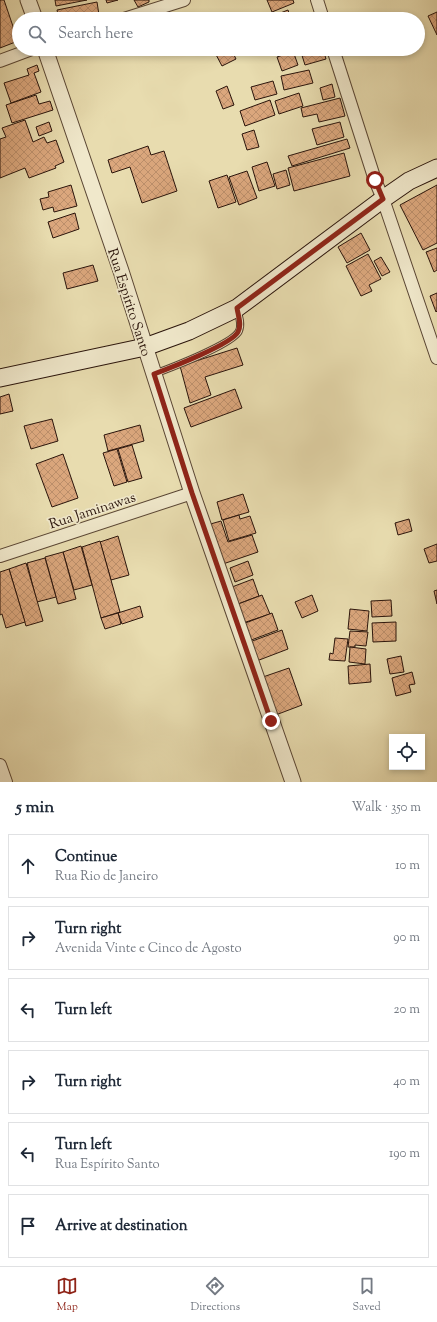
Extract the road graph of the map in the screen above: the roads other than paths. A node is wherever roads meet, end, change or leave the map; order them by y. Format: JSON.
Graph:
{"nodes":[{"id":1,"x":28,"y":0,"type":"edge"},
{"id":2,"x":184,"y":0,"type":"edge"},
{"id":3,"x":317,"y":0,"type":"edge"},
{"id":4,"x":32,"y":12,"type":"edge"},
{"id":5,"x":146,"y":12,"type":"edge"},
{"id":6,"x":321,"y":12,"type":"edge"},
{"id":7,"x":13,"y":56,"type":"edge"},
{"id":8,"x":47,"y":56,"type":"edge"},
{"id":9,"x":335,"y":56,"type":"edge"},
{"id":10,"x":0,"y":61,"type":"edge"},
{"id":11,"x":437,"y":168,"type":"edge"},
{"id":12,"x":383,"y":199,"type":"junction"},
{"id":13,"x":237,"y":308,"type":"junction"},
{"id":14,"x":145,"y":347,"type":"junction"},
{"id":15,"x":437,"y":358,"type":"edge"},
{"id":16,"x":154,"y":374,"type":"junction"},
{"id":17,"x":0,"y":378,"type":"edge"},
{"id":18,"x":192,"y":493,"type":"junction"},
{"id":19,"x":0,"y":556,"type":"edge"},
{"id":20,"x":0,"y":765,"type":"edge"},
{"id":21,"x":6,"y":782,"type":"edge"},
{"id":22,"x":292,"y":782,"type":"edge"}],
"edges":[{"from":1,"to":4,"type":"street"},
{"from":2,"to":5,"type":"street"},
{"from":3,"to":6,"type":"street"},
{"from":7,"to":10,"type":"street"},
{"from":8,"to":14,"type":"street","name":"Rua Espírito Santo"},
{"from":9,"to":12,"type":"street"},
{"from":11,"to":12,"type":"main road"},
{"from":12,"to":13,"type":"main road"},
{"from":12,"to":15,"type":"street"},
{"from":13,"to":14,"type":"main road"},
{"from":13,"to":16,"type":"lane"},
{"from":14,"to":16,"type":"street","name":"Rua Espírito Santo"},
{"from":14,"to":17,"type":"main road"},
{"from":16,"to":18,"type":"street","name":"Rua Espírito Santo"},
{"from":18,"to":19,"type":"street","name":"Rua Jaminawas"},
{"from":18,"to":22,"type":"street","name":"Rua Espírito Santo"},
{"from":20,"to":21,"type":"street"}]}
